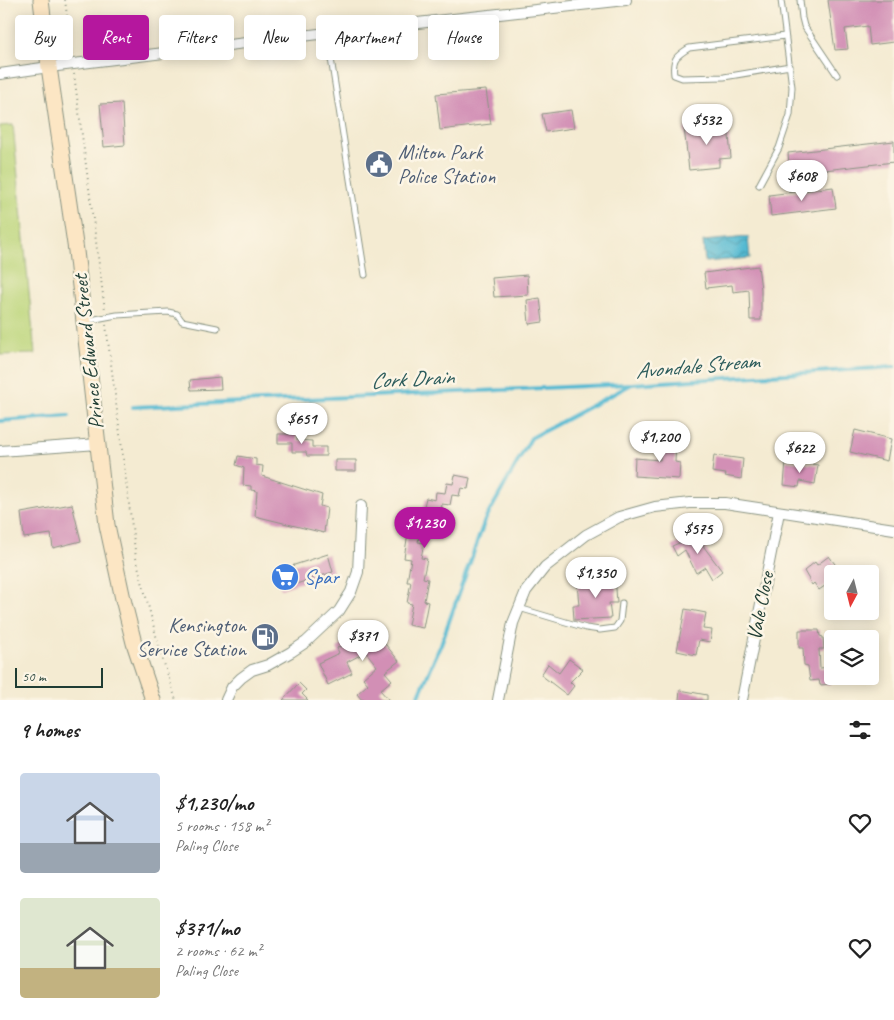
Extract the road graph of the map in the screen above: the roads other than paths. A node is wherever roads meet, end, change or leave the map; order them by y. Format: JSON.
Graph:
{"nodes":[{"id":1,"x":41,"y":0,"type":"edge"},
{"id":2,"x":626,"y":0,"type":"edge"},
{"id":3,"x":780,"y":0,"type":"edge"},
{"id":4,"x":800,"y":0,"type":"edge"},
{"id":5,"x":418,"y":23,"type":"edge"},
{"id":6,"x":316,"y":34,"type":"edge"},
{"id":7,"x":785,"y":36,"type":"junction"},
{"id":8,"x":331,"y":60,"type":"edge"},
{"id":9,"x":49,"y":66,"type":"junction"},
{"id":10,"x":790,"y":66,"type":"junction"},
{"id":11,"x":0,"y":74,"type":"edge"},
{"id":12,"x":837,"y":75,"type":"dead end"},
{"id":13,"x":759,"y":184,"type":"dead end"},
{"id":14,"x":365,"y":276,"type":"dead end"},
{"id":15,"x":85,"y":321,"type":"junction"},
{"id":16,"x":217,"y":328,"type":"dead end"},
{"id":17,"x":98,"y":444,"type":"junction"},
{"id":18,"x":0,"y":451,"type":"edge"},
{"id":19,"x":361,"y":506,"type":"dead end"},
{"id":20,"x":779,"y":512,"type":"junction"},
{"id":21,"x":894,"y":529,"type":"edge"},
{"id":22,"x":622,"y":603,"type":"dead end"},
{"id":23,"x":519,"y":608,"type":"junction"},
{"id":24,"x":153,"y":700,"type":"edge"},
{"id":25,"x":226,"y":700,"type":"edge"},
{"id":26,"x":498,"y":700,"type":"edge"},
{"id":27,"x":742,"y":700,"type":"edge"}],
"edges":[{"from":1,"to":9,"type":"main road","name":"Prince Edward Street"},
{"from":2,"to":5,"type":"street"},
{"from":3,"to":7,"type":"lane"},
{"from":4,"to":12,"type":"lane"},
{"from":6,"to":9,"type":"street"},
{"from":7,"to":10,"type":"lane"},
{"from":7,"to":10,"type":"lane"},
{"from":8,"to":14,"type":"lane"},
{"from":9,"to":11,"type":"street"},
{"from":9,"to":15,"type":"main road","name":"Prince Edward Street"},
{"from":10,"to":13,"type":"lane"},
{"from":15,"to":16,"type":"lane"},
{"from":15,"to":17,"type":"main road","name":"Prince Edward Street"},
{"from":17,"to":18,"type":"street"},
{"from":17,"to":24,"type":"main road","name":"Prince Edward Street"},
{"from":19,"to":25,"type":"street"},
{"from":20,"to":21,"type":"street"},
{"from":20,"to":23,"type":"street"},
{"from":20,"to":27,"type":"street","name":"Vale Close"},
{"from":22,"to":23,"type":"lane"},
{"from":23,"to":26,"type":"street"}]}
